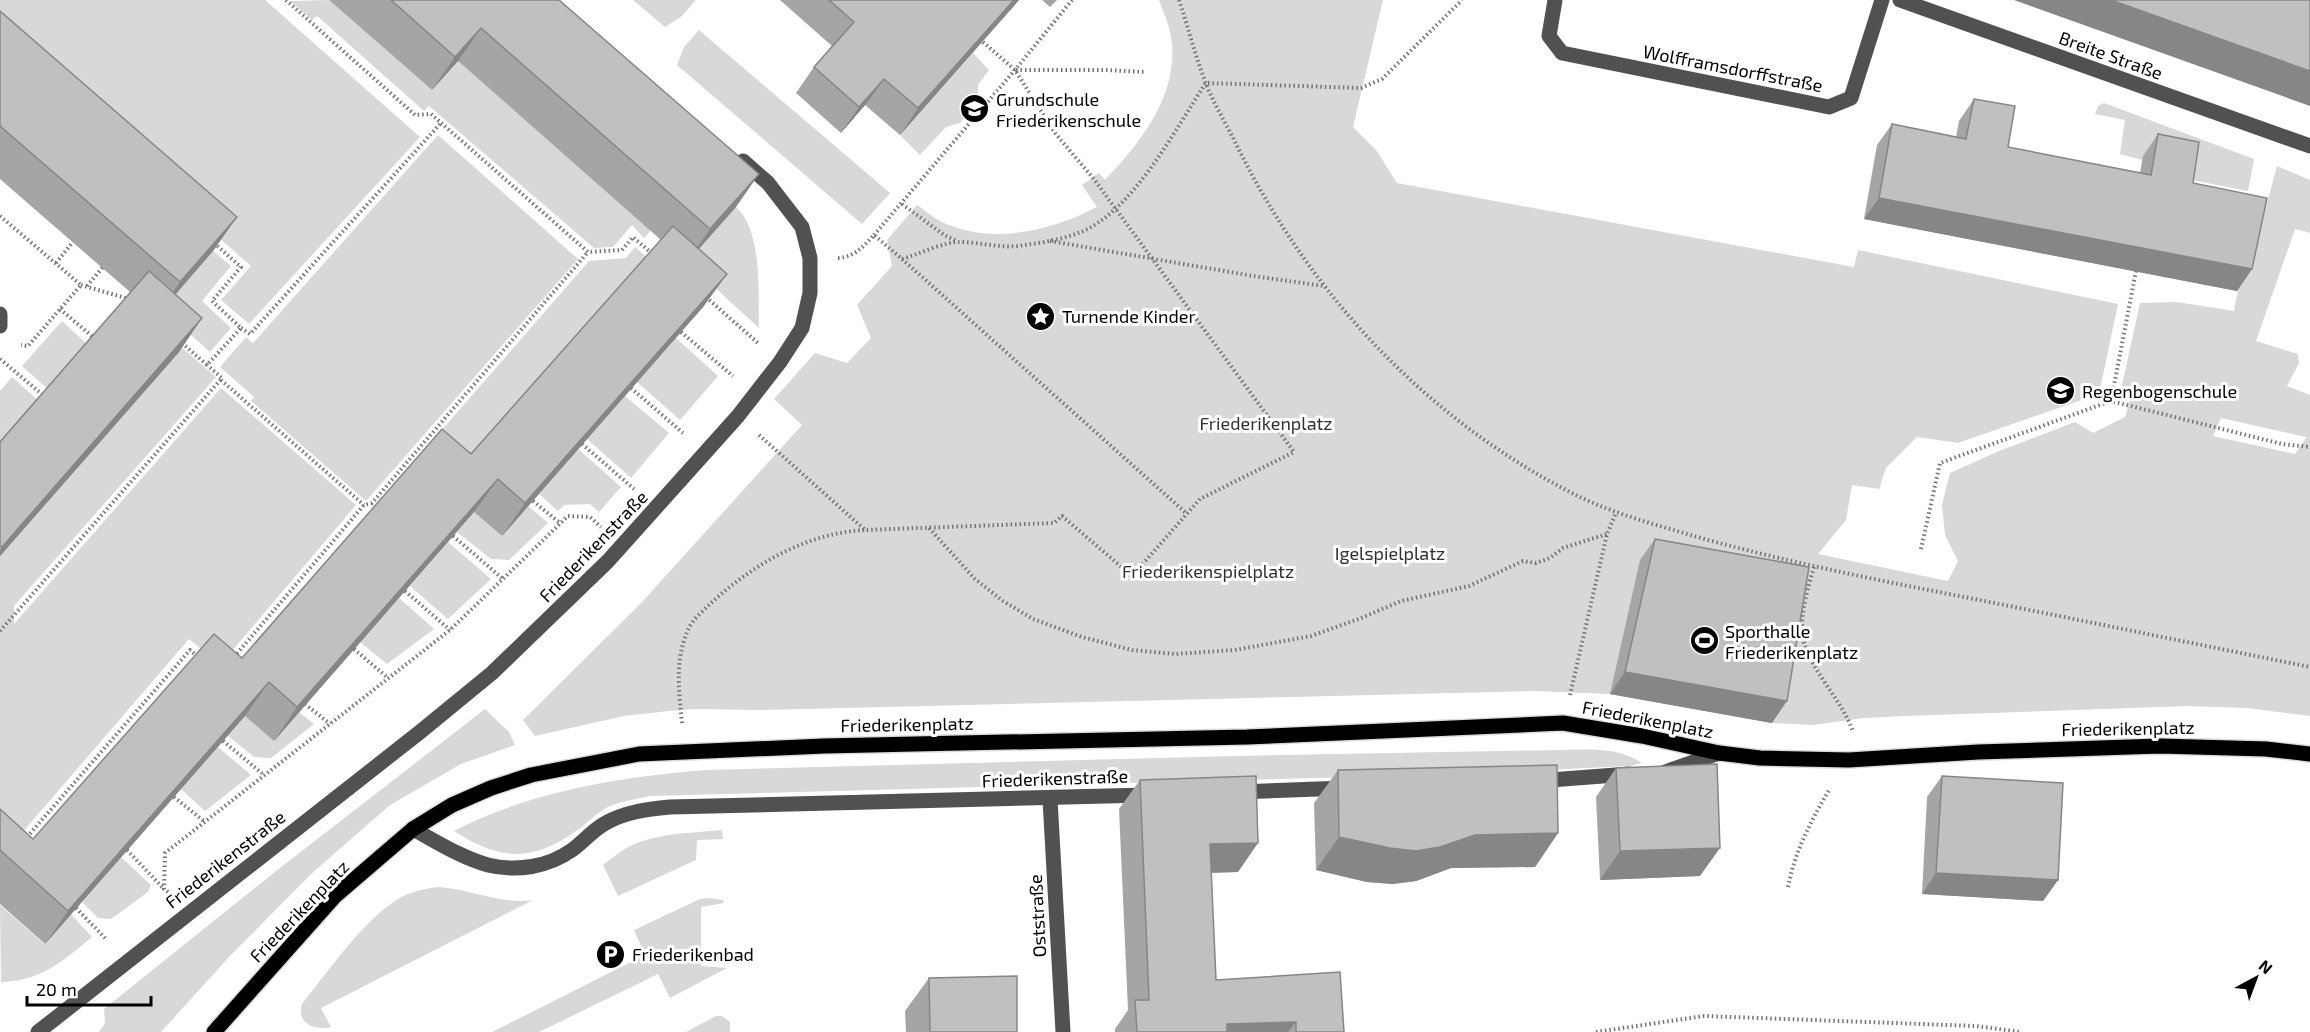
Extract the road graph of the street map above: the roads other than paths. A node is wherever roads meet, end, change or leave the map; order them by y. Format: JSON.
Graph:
{"nodes":[{"id":1,"x":1555,"y":0,"type":"edge"},
{"id":2,"x":1882,"y":0,"type":"edge"},
{"id":3,"x":1900,"y":0,"type":"edge"},
{"id":4,"x":2310,"y":146,"type":"edge"},
{"id":5,"x":733,"y":152,"type":"edge"},
{"id":6,"x":0,"y":314,"type":"edge"},
{"id":7,"x":0,"y":326,"type":"edge"},
{"id":8,"x":1719,"y":753,"type":"junction"},
{"id":9,"x":2310,"y":754,"type":"edge"},
{"id":10,"x":1520,"y":782,"type":"edge"},
{"id":11,"x":1355,"y":788,"type":"edge"},
{"id":12,"x":1227,"y":793,"type":"edge"},
{"id":13,"x":1158,"y":795,"type":"edge"},
{"id":14,"x":1050,"y":799,"type":"junction"},
{"id":15,"x":413,"y":829,"type":"junction"},
{"id":16,"x":38,"y":1032,"type":"edge"},
{"id":17,"x":214,"y":1032,"type":"edge"},
{"id":18,"x":1063,"y":1032,"type":"edge"}],
"edges":[{"from":1,"to":2,"type":"street","name":"Wolfframsdorffstraße"},
{"from":3,"to":4,"type":"street","name":"Breite Straße"},
{"from":5,"to":16,"type":"street","name":"Friederikenstraße"},
{"from":6,"to":7,"type":"street"},
{"from":8,"to":9,"type":"main road","name":"Friederikenplatz"},
{"from":8,"to":10,"type":"street"},
{"from":8,"to":15,"type":"main road","name":"Friederikenplatz"},
{"from":11,"to":12,"type":"street"},
{"from":13,"to":14,"type":"street","name":"Friederikenstraße"},
{"from":14,"to":15,"type":"street","name":"Friederikenstraße"},
{"from":14,"to":18,"type":"street","name":"Oststraße"},
{"from":15,"to":17,"type":"main road","name":"Friederikenplatz"}]}
